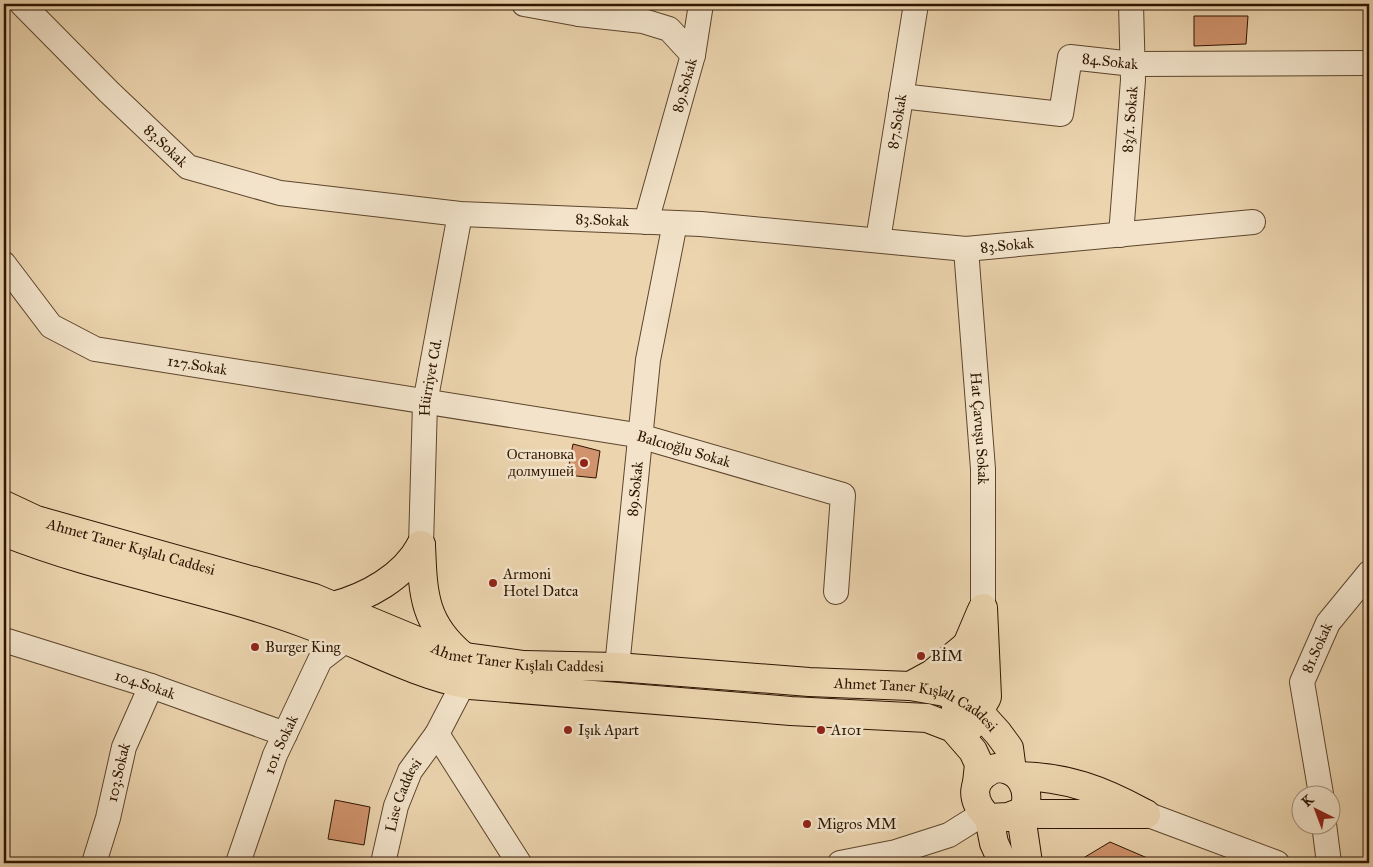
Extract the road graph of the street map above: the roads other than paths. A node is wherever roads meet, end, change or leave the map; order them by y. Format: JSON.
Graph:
{"nodes":[{"id":1,"x":22,"y":4,"type":"edge"},
{"id":2,"x":524,"y":4,"type":"edge"},
{"id":3,"x":701,"y":4,"type":"edge"},
{"id":4,"x":916,"y":4,"type":"edge"},
{"id":5,"x":1131,"y":4,"type":"edge"},
{"id":6,"x":580,"y":9,"type":"edge"},
{"id":7,"x":693,"y":55,"type":"junction"},
{"id":8,"x":1369,"y":63,"type":"edge"},
{"id":9,"x":1133,"y":64,"type":"junction"},
{"id":10,"x":901,"y":96,"type":"junction"},
{"id":11,"x":460,"y":214,"type":"junction"},
{"id":12,"x":646,"y":222,"type":"junction"},
{"id":13,"x":1253,"y":222,"type":"dead end"},
{"id":14,"x":675,"y":224,"type":"junction"},
{"id":15,"x":1121,"y":234,"type":"junction"},
{"id":16,"x":878,"y":240,"type":"junction"},
{"id":17,"x":966,"y":249,"type":"junction"},
{"id":18,"x":4,"y":264,"type":"edge"},
{"id":19,"x":425,"y":403,"type":"junction"},
{"id":20,"x":640,"y":436,"type":"junction"},
{"id":21,"x":4,"y":505,"type":"edge"},
{"id":22,"x":4,"y":532,"type":"edge"},
{"id":23,"x":421,"y":545,"type":"junction"},
{"id":24,"x":1369,"y":573,"type":"edge"},
{"id":25,"x":836,"y":592,"type":"dead end"},
{"id":26,"x":333,"y":606,"type":"junction"},
{"id":27,"x":983,"y":608,"type":"junction"},
{"id":28,"x":4,"y":640,"type":"edge"},
{"id":29,"x":346,"y":640,"type":"junction"},
{"id":30,"x":967,"y":645,"type":"junction"},
{"id":31,"x":464,"y":657,"type":"junction"},
{"id":32,"x":617,"y":667,"type":"junction"},
{"id":33,"x":463,"y":684,"type":"junction"},
{"id":34,"x":151,"y":686,"type":"junction"},
{"id":35,"x":910,"y":686,"type":"junction"},
{"id":36,"x":969,"y":705,"type":"junction"},
{"id":37,"x":958,"y":733,"type":"junction"},
{"id":38,"x":285,"y":734,"type":"junction"},
{"id":39,"x":437,"y":734,"type":"junction"},
{"id":40,"x":1016,"y":774,"type":"junction"},
{"id":41,"x":977,"y":783,"type":"junction"},
{"id":42,"x":1318,"y":784,"type":"edge"},
{"id":43,"x":1024,"y":811,"type":"junction"},
{"id":44,"x":1146,"y":814,"type":"junction"},
{"id":45,"x":987,"y":815,"type":"junction"},
{"id":46,"x":1325,"y":834,"type":"edge"},
{"id":47,"x":895,"y":857,"type":"edge"},
{"id":48,"x":94,"y":863,"type":"edge"},
{"id":49,"x":238,"y":863,"type":"edge"},
{"id":50,"x":383,"y":863,"type":"edge"},
{"id":51,"x":519,"y":863,"type":"edge"},
{"id":52,"x":840,"y":863,"type":"edge"},
{"id":53,"x":1004,"y":863,"type":"edge"},
{"id":54,"x":1028,"y":863,"type":"edge"},
{"id":55,"x":1276,"y":863,"type":"edge"},
{"id":56,"x":1329,"y":863,"type":"edge"}],
"edges":[{"from":1,"to":11,"type":"street","name":"83.Sokak"},
{"from":2,"to":6,"type":"street"},
{"from":3,"to":7,"type":"street","name":"89.Sokak"},
{"from":4,"to":10,"type":"street","name":"87.Sokak"},
{"from":5,"to":9,"type":"street","name":"83/1. Sokak"},
{"from":6,"to":7,"type":"street"},
{"from":7,"to":12,"type":"street","name":"89.Sokak"},
{"from":8,"to":9,"type":"street","name":"84.Sokak"},
{"from":9,"to":10,"type":"street","name":"84.Sokak"},
{"from":9,"to":15,"type":"street","name":"83/1. Sokak"},
{"from":10,"to":16,"type":"street","name":"87.Sokak"},
{"from":11,"to":12,"type":"street","name":"83.Sokak"},
{"from":11,"to":19,"type":"street","name":"Hürriyet Cd."},
{"from":12,"to":14,"type":"street","name":"83.Sokak"},
{"from":13,"to":15,"type":"street","name":"83.Sokak"},
{"from":14,"to":16,"type":"street","name":"83.Sokak"},
{"from":14,"to":20,"type":"street","name":"89.Sokak"},
{"from":15,"to":17,"type":"street","name":"83.Sokak"},
{"from":16,"to":17,"type":"street","name":"83.Sokak"},
{"from":17,"to":27,"type":"street","name":"Hat Çavuşu Sokak"},
{"from":18,"to":19,"type":"street","name":"127.Sokak"},
{"from":19,"to":20,"type":"street","name":"Balcıoğlu Sokak"},
{"from":19,"to":23,"type":"street","name":"Hürriyet Cd."},
{"from":20,"to":25,"type":"street","name":"Balcıoğlu Sokak"},
{"from":20,"to":32,"type":"street","name":"89.Sokak"},
{"from":21,"to":26,"type":"main road","name":"Ahmet Taner Kışlalı Caddesi"},
{"from":22,"to":29,"type":"main road","name":"Ahmet Taner Kışlalı Caddesi"},
{"from":23,"to":26,"type":"main road"},
{"from":23,"to":31,"type":"main road"},
{"from":24,"to":42,"type":"street","name":"81.Sokak"},
{"from":26,"to":31,"type":"main road","name":"Ahmet Taner Kışlalı Caddesi"},
{"from":27,"to":30,"type":"main road"},
{"from":27,"to":36,"type":"main road"},
{"from":28,"to":34,"type":"street","name":"104.Sokak"},
{"from":29,"to":33,"type":"main road","name":"Ahmet Taner Kışlalı Caddesi"},
{"from":29,"to":38,"type":"street","name":"101. Sokak"},
{"from":30,"to":35,"type":"main road"},
{"from":30,"to":36,"type":"main road"},
{"from":31,"to":32,"type":"main road","name":"Ahmet Taner Kışlalı Caddesi"},
{"from":32,"to":35,"type":"main road","name":"Ahmet Taner Kışlalı Caddesi"},
{"from":33,"to":37,"type":"main road","name":"Ahmet Taner Kışlalı Caddesi"},
{"from":33,"to":39,"type":"street","name":"Lise Caddesi"},
{"from":34,"to":38,"type":"street","name":"104.Sokak"},
{"from":34,"to":48,"type":"street","name":"103.Sokak"},
{"from":35,"to":36,"type":"main road","name":"Ahmet Taner Kışlalı Caddesi"},
{"from":36,"to":37,"type":"main road"},
{"from":36,"to":40,"type":"main road","name":"Ahmet Taner Kışlalı Caddesi"},
{"from":37,"to":41,"type":"main road","name":"Ahmet Taner Kışlalı Caddesi"},
{"from":38,"to":49,"type":"street","name":"101. Sokak"},
{"from":39,"to":50,"type":"street","name":"Lise Caddesi"},
{"from":39,"to":51,"type":"street"},
{"from":40,"to":41,"type":"main road"},
{"from":40,"to":43,"type":"main road"},
{"from":40,"to":44,"type":"main road"},
{"from":41,"to":45,"type":"main road"},
{"from":43,"to":44,"type":"main road"},
{"from":43,"to":45,"type":"main road"},
{"from":43,"to":54,"type":"main road"},
{"from":44,"to":55,"type":"street"},
{"from":45,"to":47,"type":"street"},
{"from":45,"to":53,"type":"main road"},
{"from":46,"to":56,"type":"street"},
{"from":47,"to":52,"type":"street"}]}
